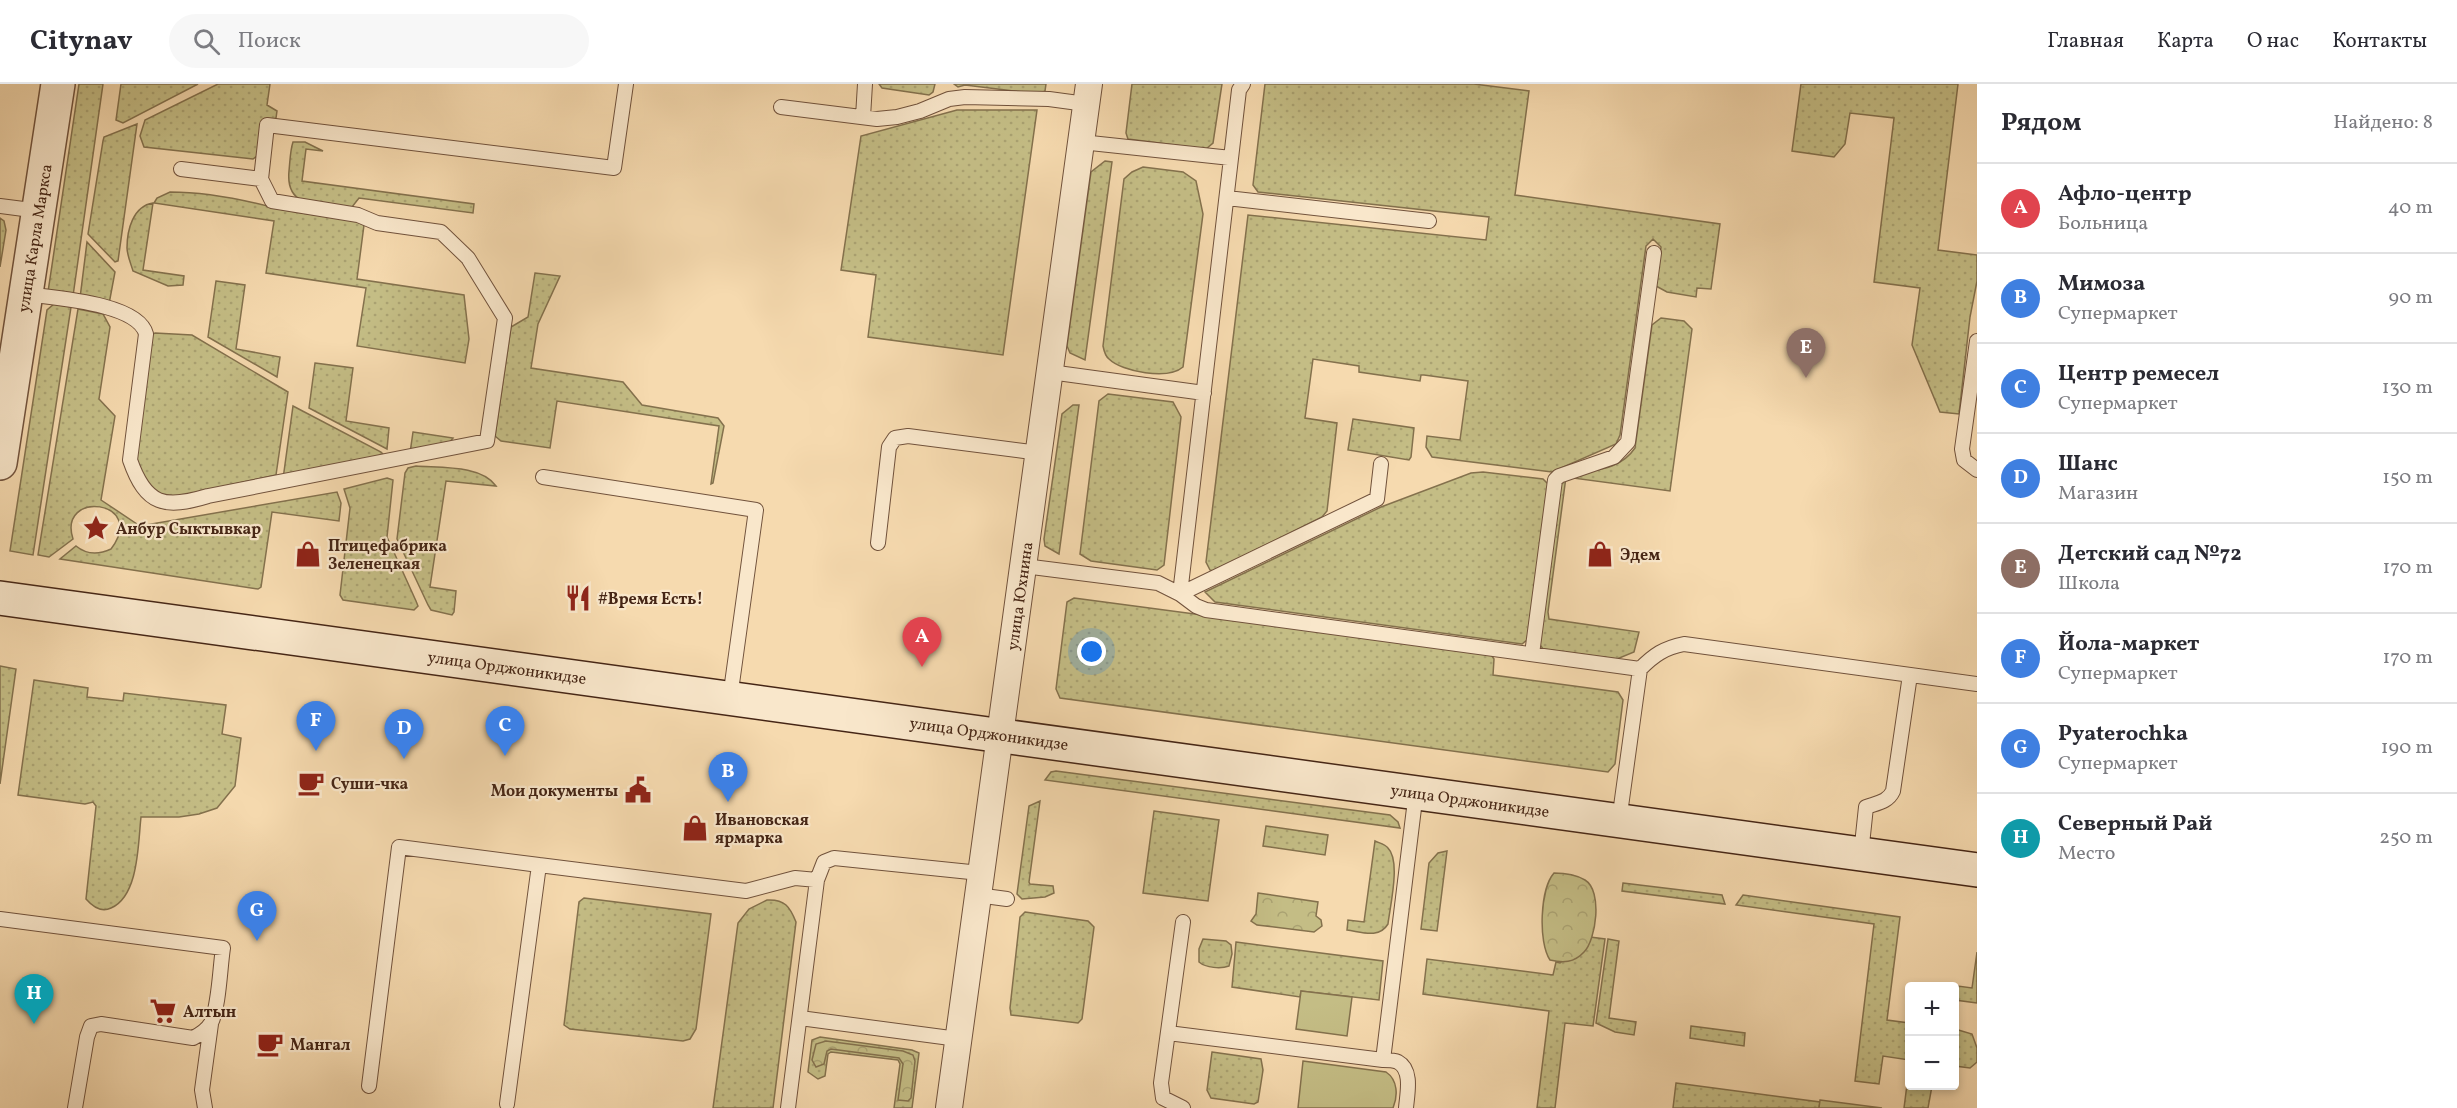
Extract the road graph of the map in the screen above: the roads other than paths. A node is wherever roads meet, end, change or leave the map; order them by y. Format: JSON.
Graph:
{"nodes":[{"id":1,"x":58,"y":84,"type":"edge"},
{"id":2,"x":626,"y":84,"type":"edge"},
{"id":3,"x":865,"y":84,"type":"edge"},
{"id":4,"x":951,"y":84,"type":"edge"},
{"id":5,"x":1243,"y":84,"type":"edge"},
{"id":6,"x":1088,"y":94,"type":"edge"},
{"id":7,"x":949,"y":99,"type":"junction"},
{"id":8,"x":781,"y":106,"type":"dead end"},
{"id":9,"x":863,"y":117,"type":"junction"},
{"id":10,"x":1081,"y":142,"type":"junction"},
{"id":11,"x":1231,"y":158,"type":"junction"},
{"id":12,"x":182,"y":170,"type":"dead end"},
{"id":13,"x":261,"y":179,"type":"junction"},
{"id":14,"x":1227,"y":198,"type":"junction"},
{"id":15,"x":0,"y":206,"type":"edge"},
{"id":16,"x":39,"y":211,"type":"junction"},
{"id":17,"x":1429,"y":220,"type":"dead end"},
{"id":18,"x":1654,"y":253,"type":"dead end"},
{"id":19,"x":26,"y":294,"type":"junction"},
{"id":20,"x":1977,"y":341,"type":"edge"},
{"id":21,"x":1050,"y":372,"type":"junction"},
{"id":22,"x":1204,"y":393,"type":"junction"},
{"id":23,"x":1039,"y":453,"type":"junction"},
{"id":24,"x":0,"y":463,"type":"edge"},
{"id":25,"x":1381,"y":464,"type":"dead end"},
{"id":26,"x":1977,"y":470,"type":"edge"},
{"id":27,"x":543,"y":477,"type":"dead end"},
{"id":28,"x":878,"y":543,"type":"dead end"},
{"id":29,"x":1024,"y":566,"type":"junction"},
{"id":30,"x":1180,"y":594,"type":"junction"},
{"id":31,"x":0,"y":598,"type":"edge"},
{"id":32,"x":1532,"y":654,"type":"junction"},
{"id":33,"x":1640,"y":669,"type":"junction"},
{"id":34,"x":1910,"y":675,"type":"junction"},
{"id":35,"x":1977,"y":684,"type":"edge"},
{"id":36,"x":730,"y":698,"type":"junction"},
{"id":37,"x":1000,"y":735,"type":"junction"},
{"id":38,"x":1416,"y":792,"type":"junction"},
{"id":39,"x":1619,"y":821,"type":"junction"},
{"id":40,"x":1860,"y":854,"type":"junction"},
{"id":41,"x":538,"y":865,"type":"junction"},
{"id":42,"x":1977,"y":870,"type":"edge"},
{"id":43,"x":817,"y":880,"type":"junction"},
{"id":44,"x":979,"y":884,"type":"junction"},
{"id":45,"x":1007,"y":899,"type":"dead end"},
{"id":46,"x":0,"y":919,"type":"edge"},
{"id":47,"x":1183,"y":922,"type":"dead end"},
{"id":48,"x":800,"y":1018,"type":"junction"},
{"id":49,"x":212,"y":1022,"type":"junction"},
{"id":50,"x":1168,"y":1033,"type":"junction"},
{"id":51,"x":958,"y":1039,"type":"junction"},
{"id":52,"x":1383,"y":1060,"type":"junction"},
{"id":53,"x":369,"y":1086,"type":"dead end"},
{"id":54,"x":507,"y":1104,"type":"dead end"},
{"id":55,"x":75,"y":1108,"type":"edge"},
{"id":56,"x":205,"y":1108,"type":"edge"},
{"id":57,"x":788,"y":1108,"type":"edge"},
{"id":58,"x":949,"y":1108,"type":"edge"},
{"id":59,"x":1183,"y":1108,"type":"edge"},
{"id":60,"x":1406,"y":1108,"type":"edge"}],
"edges":[{"from":1,"to":16,"type":"main road","name":"улица Карла Маркса"},
{"from":2,"to":13,"type":"lane"},
{"from":3,"to":9,"type":"lane"},
{"from":4,"to":7,"type":"lane"},
{"from":5,"to":11,"type":"lane"},
{"from":6,"to":7,"type":"lane"},
{"from":6,"to":10,"type":"street","name":"улица Юхнина"},
{"from":7,"to":9,"type":"lane"},
{"from":8,"to":9,"type":"lane"},
{"from":10,"to":11,"type":"lane"},
{"from":10,"to":21,"type":"street","name":"улица Юхнина"},
{"from":11,"to":14,"type":"lane"},
{"from":12,"to":13,"type":"lane"},
{"from":13,"to":19,"type":"lane"},
{"from":14,"to":17,"type":"lane"},
{"from":14,"to":22,"type":"lane"},
{"from":15,"to":16,"type":"lane"},
{"from":16,"to":19,"type":"main road","name":"улица Карла Маркса"},
{"from":18,"to":32,"type":"lane"},
{"from":19,"to":24,"type":"main road","name":"улица Карла Маркса"},
{"from":20,"to":26,"type":"lane"},
{"from":21,"to":22,"type":"lane"},
{"from":21,"to":23,"type":"street","name":"улица Юхнина"},
{"from":22,"to":30,"type":"lane"},
{"from":23,"to":28,"type":"lane"},
{"from":23,"to":29,"type":"street","name":"улица Юхнина"},
{"from":25,"to":30,"type":"lane"},
{"from":27,"to":36,"type":"lane"},
{"from":29,"to":30,"type":"lane"},
{"from":29,"to":37,"type":"street","name":"улица Юхнина"},
{"from":30,"to":32,"type":"lane"},
{"from":31,"to":36,"type":"main road","name":"улица Орджоникидзе"},
{"from":32,"to":33,"type":"lane"},
{"from":33,"to":34,"type":"lane"},
{"from":33,"to":39,"type":"lane"},
{"from":34,"to":35,"type":"lane"},
{"from":34,"to":40,"type":"lane"},
{"from":36,"to":37,"type":"main road","name":"улица Орджоникидзе"},
{"from":37,"to":38,"type":"main road","name":"улица Орджоникидзе"},
{"from":37,"to":44,"type":"street","name":"улица Юхнина"},
{"from":38,"to":39,"type":"main road","name":"улица Орджоникидзе"},
{"from":38,"to":52,"type":"lane"},
{"from":39,"to":40,"type":"main road","name":"улица Орджоникидзе"},
{"from":40,"to":42,"type":"main road","name":"улица Орджоникидзе"},
{"from":41,"to":43,"type":"lane"},
{"from":41,"to":53,"type":"lane"},
{"from":41,"to":54,"type":"lane"},
{"from":43,"to":44,"type":"lane"},
{"from":43,"to":48,"type":"lane"},
{"from":44,"to":45,"type":"lane"},
{"from":44,"to":51,"type":"street","name":"улица Юхнина"},
{"from":46,"to":49,"type":"lane"},
{"from":47,"to":50,"type":"lane"},
{"from":48,"to":51,"type":"lane"},
{"from":48,"to":57,"type":"lane"},
{"from":49,"to":55,"type":"lane"},
{"from":49,"to":56,"type":"lane"},
{"from":50,"to":52,"type":"lane"},
{"from":50,"to":59,"type":"lane"},
{"from":51,"to":58,"type":"street","name":"улица Юхнина"},
{"from":52,"to":60,"type":"lane"}]}
